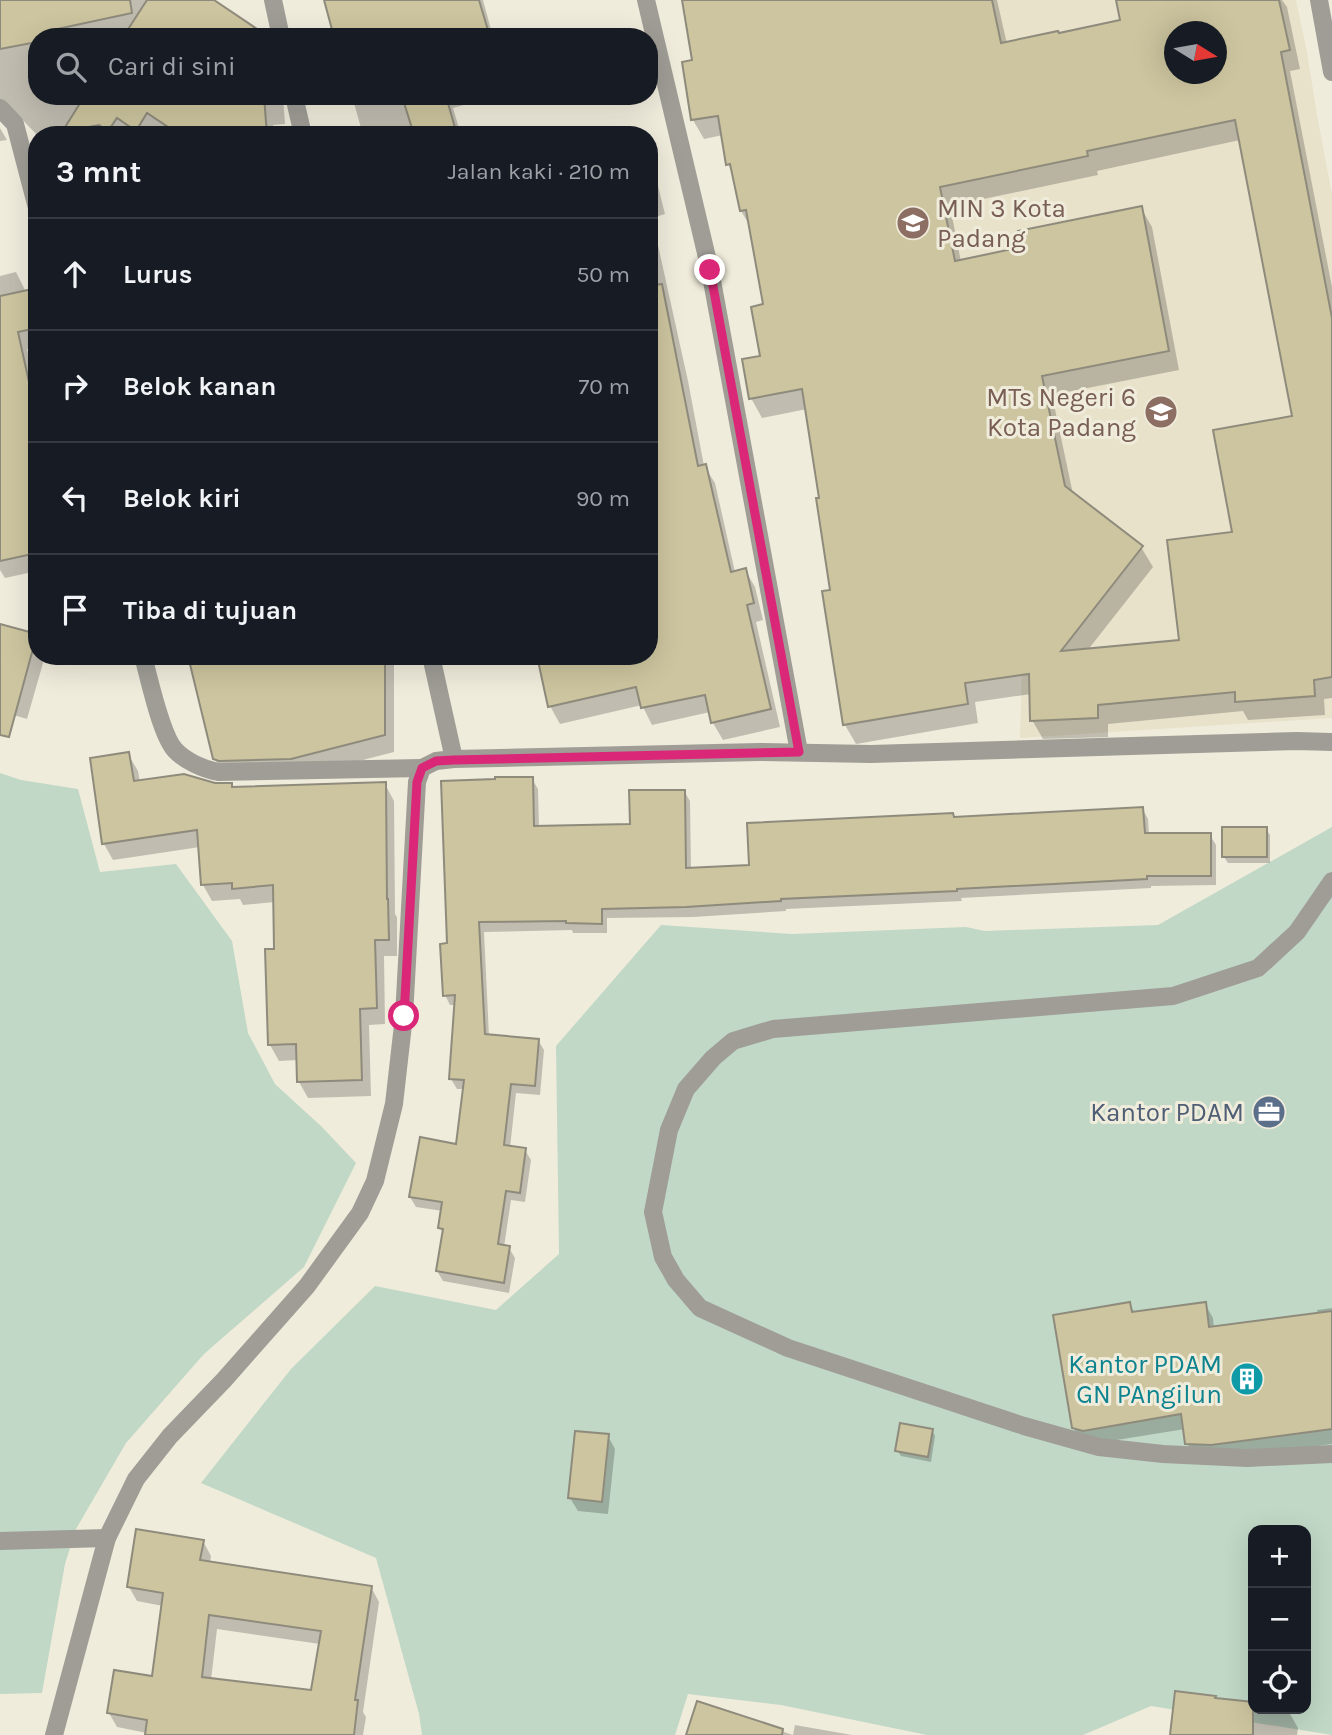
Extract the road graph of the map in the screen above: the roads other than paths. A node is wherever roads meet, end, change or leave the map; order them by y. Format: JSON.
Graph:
{"nodes":[{"id":1,"x":273,"y":0,"type":"edge"},
{"id":2,"x":646,"y":0,"type":"edge"},
{"id":3,"x":1319,"y":0,"type":"edge"},
{"id":4,"x":279,"y":28,"type":"edge"},
{"id":5,"x":653,"y":28,"type":"edge"},
{"id":6,"x":658,"y":51,"type":"edge"},
{"id":7,"x":1332,"y":72,"type":"edge"},
{"id":8,"x":296,"y":105,"type":"edge"},
{"id":9,"x":0,"y":108,"type":"edge"},
{"id":10,"x":301,"y":126,"type":"edge"},
{"id":11,"x":28,"y":174,"type":"edge"},
{"id":12,"x":145,"y":665,"type":"edge"},
{"id":13,"x":433,"y":665,"type":"edge"},
{"id":14,"x":1332,"y":741,"type":"edge"},
{"id":15,"x":799,"y":752,"type":"junction"},
{"id":16,"x":454,"y":760,"type":"junction"},
{"id":17,"x":422,"y":768,"type":"junction"},
{"id":18,"x":1332,"y":881,"type":"edge"},
{"id":19,"x":1332,"y":1454,"type":"edge"},
{"id":20,"x":107,"y":1538,"type":"junction"},
{"id":21,"x":0,"y":1541,"type":"edge"},
{"id":22,"x":54,"y":1735,"type":"edge"}],
"edges":[{"from":1,"to":4,"type":"street"},
{"from":2,"to":5,"type":"street"},
{"from":3,"to":7,"type":"street"},
{"from":6,"to":15,"type":"street"},
{"from":8,"to":10,"type":"street"},
{"from":9,"to":11,"type":"street"},
{"from":12,"to":17,"type":"street"},
{"from":13,"to":16,"type":"street"},
{"from":14,"to":15,"type":"street"},
{"from":15,"to":16,"type":"street"},
{"from":16,"to":17,"type":"street"},
{"from":17,"to":20,"type":"street"},
{"from":18,"to":19,"type":"street"},
{"from":20,"to":21,"type":"street"},
{"from":20,"to":22,"type":"street"}]}
